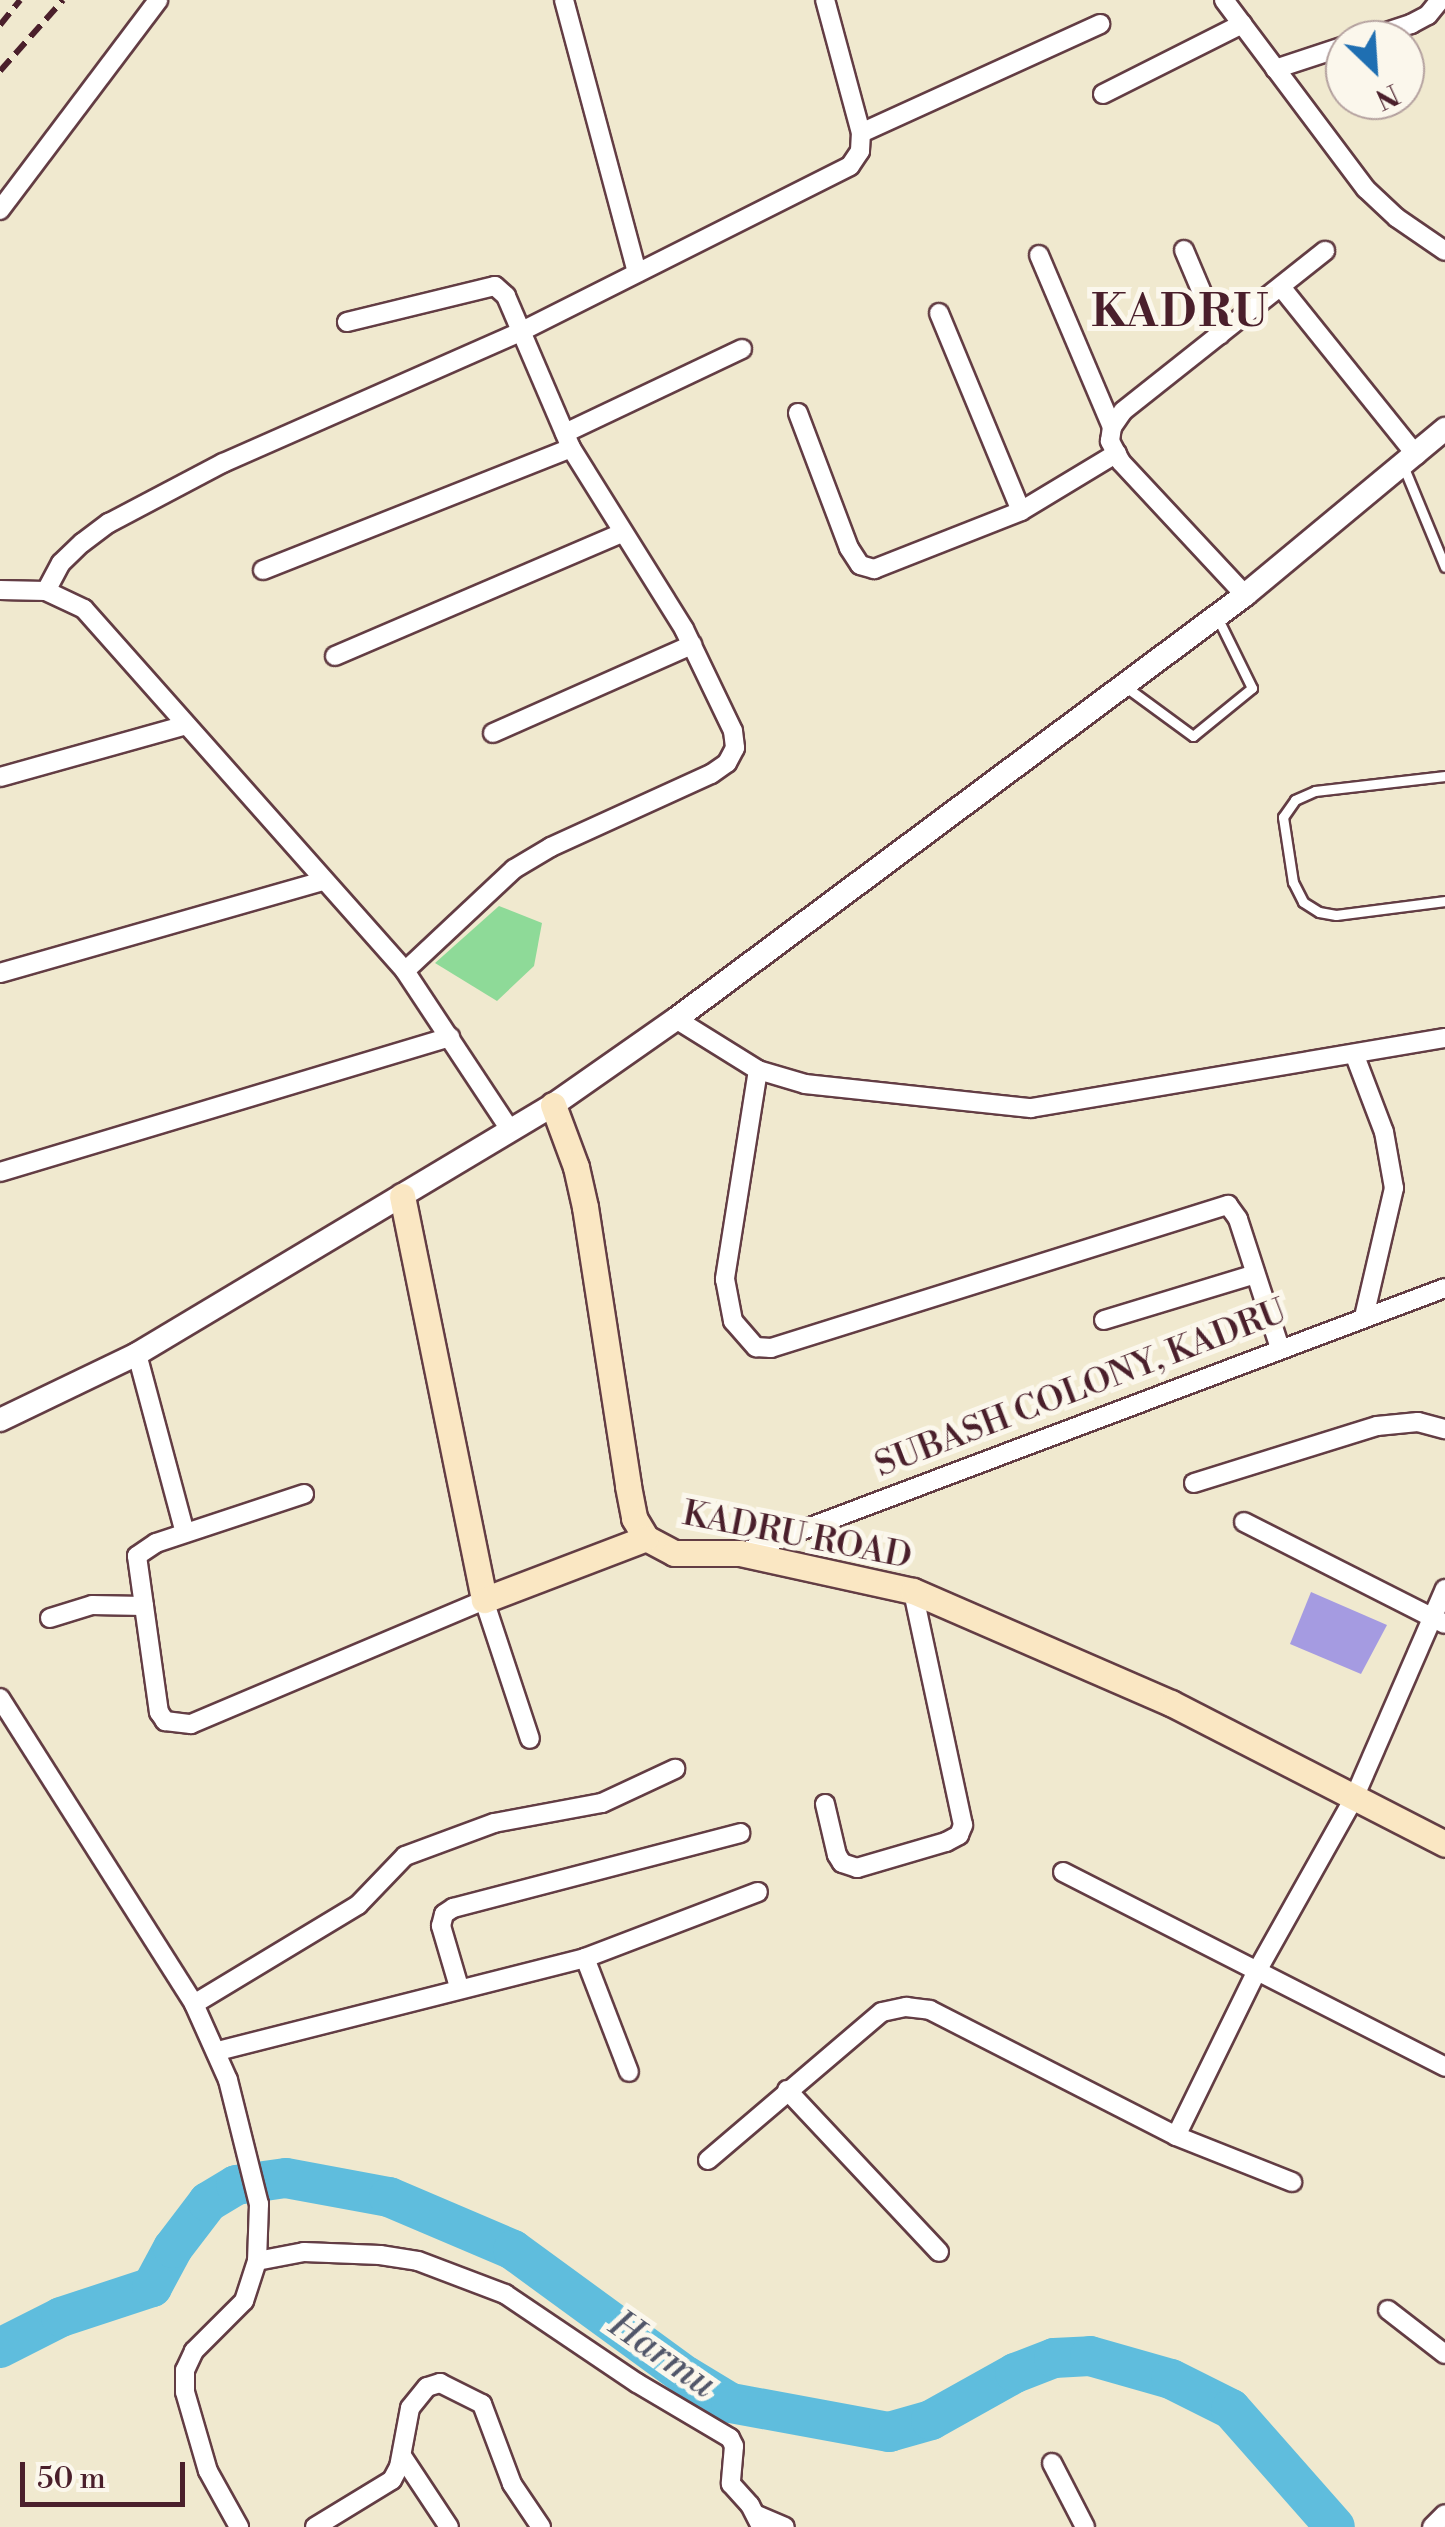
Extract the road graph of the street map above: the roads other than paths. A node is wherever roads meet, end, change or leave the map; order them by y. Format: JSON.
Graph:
{"nodes":[{"id":1,"x":158,"y":0,"type":"edge"},
{"id":2,"x":564,"y":0,"type":"edge"},
{"id":3,"x":825,"y":0,"type":"edge"},
{"id":4,"x":1224,"y":0,"type":"edge"},
{"id":5,"x":1440,"y":0,"type":"edge"},
{"id":6,"x":1418,"y":20,"type":"edge"},
{"id":7,"x":1100,"y":24,"type":"dead end"},
{"id":8,"x":1242,"y":24,"type":"junction"},
{"id":9,"x":1325,"y":52,"type":"edge"},
{"id":10,"x":1274,"y":69,"type":"junction"},
{"id":11,"x":1103,"y":94,"type":"dead end"},
{"id":12,"x":861,"y":134,"type":"junction"},
{"id":13,"x":0,"y":210,"type":"edge"},
{"id":14,"x":1184,"y":250,"type":"dead end"},
{"id":15,"x":1325,"y":251,"type":"dead end"},
{"id":16,"x":1445,"y":251,"type":"edge"},
{"id":17,"x":1039,"y":256,"type":"dead end"},
{"id":18,"x":636,"y":272,"type":"junction"},
{"id":19,"x":1280,"y":286,"type":"junction"},
{"id":20,"x":939,"y":313,"type":"dead end"},
{"id":21,"x":348,"y":322,"type":"dead end"},
{"id":22,"x":522,"y":330,"type":"junction"},
{"id":23,"x":1220,"y":334,"type":"junction"},
{"id":24,"x":742,"y":349,"type":"dead end"},
{"id":25,"x":798,"y":413,"type":"dead end"},
{"id":26,"x":1112,"y":427,"type":"junction"},
{"id":27,"x":1445,"y":429,"type":"edge"},
{"id":28,"x":568,"y":440,"type":"junction"},
{"id":29,"x":1116,"y":453,"type":"junction"},
{"id":30,"x":1410,"y":461,"type":"junction"},
{"id":31,"x":1021,"y":511,"type":"junction"},
{"id":32,"x":620,"y":534,"type":"junction"},
{"id":33,"x":1445,"y":567,"type":"edge"},
{"id":34,"x":263,"y":570,"type":"dead end"},
{"id":35,"x":0,"y":590,"type":"edge"},
{"id":36,"x":46,"y":592,"type":"junction"},
{"id":37,"x":1245,"y":595,"type":"junction"},
{"id":38,"x":1217,"y":617,"type":"junction"},
{"id":39,"x":692,"y":646,"type":"junction"},
{"id":40,"x":336,"y":656,"type":"dead end"},
{"id":41,"x":1124,"y":685,"type":"junction"},
{"id":42,"x":183,"y":726,"type":"junction"},
{"id":43,"x":493,"y":733,"type":"dead end"},
{"id":44,"x":0,"y":776,"type":"edge"},
{"id":45,"x":1445,"y":776,"type":"edge"},
{"id":46,"x":324,"y":881,"type":"junction"},
{"id":47,"x":1445,"y":901,"type":"edge"},
{"id":48,"x":406,"y":971,"type":"junction"},
{"id":49,"x":0,"y":973,"type":"edge"},
{"id":50,"x":676,"y":1019,"type":"junction"},
{"id":51,"x":450,"y":1037,"type":"junction"},
{"id":52,"x":1445,"y":1038,"type":"edge"},
{"id":53,"x":1356,"y":1056,"type":"junction"},
{"id":54,"x":758,"y":1070,"type":"junction"},
{"id":55,"x":553,"y":1105,"type":"junction"},
{"id":56,"x":512,"y":1131,"type":"junction"},
{"id":57,"x":0,"y":1172,"type":"edge"},
{"id":58,"x":402,"y":1196,"type":"junction"},
{"id":59,"x":1256,"y":1274,"type":"junction"},
{"id":60,"x":1445,"y":1288,"type":"edge"},
{"id":61,"x":1364,"y":1318,"type":"junction"},
{"id":62,"x":1104,"y":1320,"type":"dead end"},
{"id":63,"x":1280,"y":1348,"type":"junction"},
{"id":64,"x":137,"y":1354,"type":"junction"},
{"id":65,"x":0,"y":1420,"type":"edge"},
{"id":66,"x":1445,"y":1429,"type":"edge"},
{"id":67,"x":1194,"y":1483,"type":"dead end"},
{"id":68,"x":304,"y":1494,"type":"dead end"},
{"id":69,"x":1244,"y":1522,"type":"dead end"},
{"id":70,"x":185,"y":1533,"type":"junction"},
{"id":71,"x":646,"y":1538,"type":"junction"},
{"id":72,"x":740,"y":1554,"type":"junction"},
{"id":73,"x":1445,"y":1589,"type":"edge"},
{"id":74,"x":913,"y":1591,"type":"junction"},
{"id":75,"x":484,"y":1600,"type":"junction"},
{"id":76,"x":144,"y":1606,"type":"junction"},
{"id":77,"x":50,"y":1618,"type":"dead end"},
{"id":78,"x":1438,"y":1620,"type":"edge"},
{"id":79,"x":0,"y":1698,"type":"edge"},
{"id":80,"x":530,"y":1738,"type":"dead end"},
{"id":81,"x":675,"y":1769,"type":"dead end"},
{"id":82,"x":1354,"y":1798,"type":"junction"},
{"id":83,"x":824,"y":1804,"type":"dead end"},
{"id":84,"x":740,"y":1833,"type":"dead end"},
{"id":85,"x":1445,"y":1844,"type":"edge"},
{"id":86,"x":1063,"y":1872,"type":"dead end"},
{"id":87,"x":758,"y":1892,"type":"dead end"},
{"id":88,"x":586,"y":1958,"type":"junction"},
{"id":89,"x":1257,"y":1971,"type":"junction"},
{"id":90,"x":460,"y":1987,"type":"junction"},
{"id":91,"x":194,"y":2004,"type":"junction"},
{"id":92,"x":218,"y":2050,"type":"junction"},
{"id":93,"x":1445,"y":2068,"type":"edge"},
{"id":94,"x":630,"y":2072,"type":"dead end"},
{"id":95,"x":787,"y":2090,"type":"junction"},
{"id":96,"x":1176,"y":2136,"type":"junction"},
{"id":97,"x":708,"y":2160,"type":"dead end"},
{"id":98,"x":1292,"y":2182,"type":"dead end"},
{"id":99,"x":939,"y":2252,"type":"dead end"},
{"id":100,"x":257,"y":2261,"type":"junction"},
{"id":101,"x":1388,"y":2310,"type":"dead end"},
{"id":102,"x":1445,"y":2354,"type":"edge"},
{"id":103,"x":402,"y":2456,"type":"junction"},
{"id":104,"x":1052,"y":2463,"type":"dead end"},
{"id":105,"x":1445,"y":2514,"type":"edge"},
{"id":106,"x":759,"y":2521,"type":"edge"},
{"id":107,"x":239,"y":2527,"type":"edge"},
{"id":108,"x":315,"y":2527,"type":"edge"},
{"id":109,"x":449,"y":2527,"type":"edge"},
{"id":110,"x":541,"y":2527,"type":"edge"},
{"id":111,"x":784,"y":2527,"type":"edge"},
{"id":112,"x":1085,"y":2527,"type":"edge"},
{"id":113,"x":1432,"y":2527,"type":"edge"}],
"edges":[{"from":1,"to":13,"type":"street"},
{"from":2,"to":18,"type":"street"},
{"from":3,"to":12,"type":"street"},
{"from":4,"to":8,"type":"street"},
{"from":5,"to":6,"type":"street"},
{"from":7,"to":12,"type":"street"},
{"from":8,"to":10,"type":"street"},
{"from":8,"to":11,"type":"street"},
{"from":9,"to":10,"type":"street"},
{"from":10,"to":16,"type":"street"},
{"from":12,"to":18,"type":"street"},
{"from":14,"to":23,"type":"street"},
{"from":15,"to":19,"type":"street"},
{"from":17,"to":26,"type":"street"},
{"from":18,"to":22,"type":"street"},
{"from":19,"to":23,"type":"street"},
{"from":19,"to":30,"type":"street"},
{"from":20,"to":31,"type":"street"},
{"from":21,"to":22,"type":"street"},
{"from":22,"to":28,"type":"street"},
{"from":22,"to":36,"type":"street"},
{"from":23,"to":26,"type":"street"},
{"from":24,"to":28,"type":"street"},
{"from":25,"to":31,"type":"street"},
{"from":26,"to":29,"type":"street"},
{"from":27,"to":30,"type":"street"},
{"from":28,"to":32,"type":"street"},
{"from":28,"to":34,"type":"street"},
{"from":29,"to":31,"type":"street"},
{"from":29,"to":37,"type":"street"},
{"from":30,"to":33,"type":"lane"},
{"from":30,"to":37,"type":"street"},
{"from":32,"to":39,"type":"street"},
{"from":32,"to":40,"type":"street"},
{"from":35,"to":36,"type":"street"},
{"from":36,"to":42,"type":"street"},
{"from":37,"to":38,"type":"street"},
{"from":38,"to":41,"type":"street"},
{"from":38,"to":41,"type":"lane"},
{"from":39,"to":43,"type":"street"},
{"from":39,"to":48,"type":"street"},
{"from":41,"to":50,"type":"street"},
{"from":42,"to":44,"type":"street"},
{"from":42,"to":46,"type":"street"},
{"from":45,"to":47,"type":"lane"},
{"from":46,"to":48,"type":"street"},
{"from":46,"to":49,"type":"street"},
{"from":48,"to":51,"type":"street"},
{"from":50,"to":54,"type":"street"},
{"from":50,"to":55,"type":"street"},
{"from":51,"to":56,"type":"street"},
{"from":51,"to":57,"type":"street"},
{"from":52,"to":53,"type":"street"},
{"from":53,"to":54,"type":"street"},
{"from":53,"to":61,"type":"street"},
{"from":54,"to":59,"type":"street"},
{"from":55,"to":56,"type":"street"},
{"from":55,"to":71,"type":"main road","name":"KADRU ROAD"},
{"from":56,"to":58,"type":"street"},
{"from":58,"to":64,"type":"street"},
{"from":58,"to":75,"type":"main road"},
{"from":59,"to":62,"type":"street"},
{"from":59,"to":63,"type":"street"},
{"from":60,"to":61,"type":"street","name":"SUBASH COLONY, KADRU"},
{"from":61,"to":63,"type":"street","name":"SUBASH COLONY, KADRU"},
{"from":63,"to":72,"type":"street","name":"SUBASH COLONY, KADRU"},
{"from":64,"to":65,"type":"street"},
{"from":64,"to":70,"type":"street"},
{"from":66,"to":67,"type":"street"},
{"from":68,"to":70,"type":"street"},
{"from":69,"to":78,"type":"street"},
{"from":70,"to":76,"type":"street"},
{"from":71,"to":72,"type":"main road","name":"KADRU ROAD"},
{"from":71,"to":75,"type":"main road"},
{"from":72,"to":74,"type":"main road","name":"KADRU ROAD"},
{"from":73,"to":78,"type":"street"},
{"from":74,"to":82,"type":"main road","name":"KADRU ROAD"},
{"from":74,"to":83,"type":"street"},
{"from":75,"to":76,"type":"street"},
{"from":75,"to":80,"type":"street"},
{"from":76,"to":77,"type":"street"},
{"from":78,"to":82,"type":"street"},
{"from":79,"to":91,"type":"street"},
{"from":81,"to":91,"type":"street"},
{"from":82,"to":85,"type":"main road","name":"KADRU ROAD"},
{"from":82,"to":89,"type":"street"},
{"from":84,"to":90,"type":"street"},
{"from":86,"to":89,"type":"street"},
{"from":87,"to":88,"type":"street"},
{"from":88,"to":90,"type":"street"},
{"from":88,"to":94,"type":"street"},
{"from":89,"to":93,"type":"street"},
{"from":89,"to":96,"type":"street"},
{"from":90,"to":92,"type":"street"},
{"from":91,"to":92,"type":"street"},
{"from":92,"to":100,"type":"street"},
{"from":95,"to":96,"type":"street"},
{"from":95,"to":97,"type":"street"},
{"from":95,"to":99,"type":"street"},
{"from":96,"to":98,"type":"street"},
{"from":100,"to":106,"type":"street"},
{"from":100,"to":107,"type":"street"},
{"from":101,"to":102,"type":"street"},
{"from":103,"to":108,"type":"street"},
{"from":103,"to":109,"type":"street"},
{"from":103,"to":110,"type":"street"},
{"from":104,"to":112,"type":"street"},
{"from":105,"to":113,"type":"street"},
{"from":106,"to":111,"type":"street"}]}
